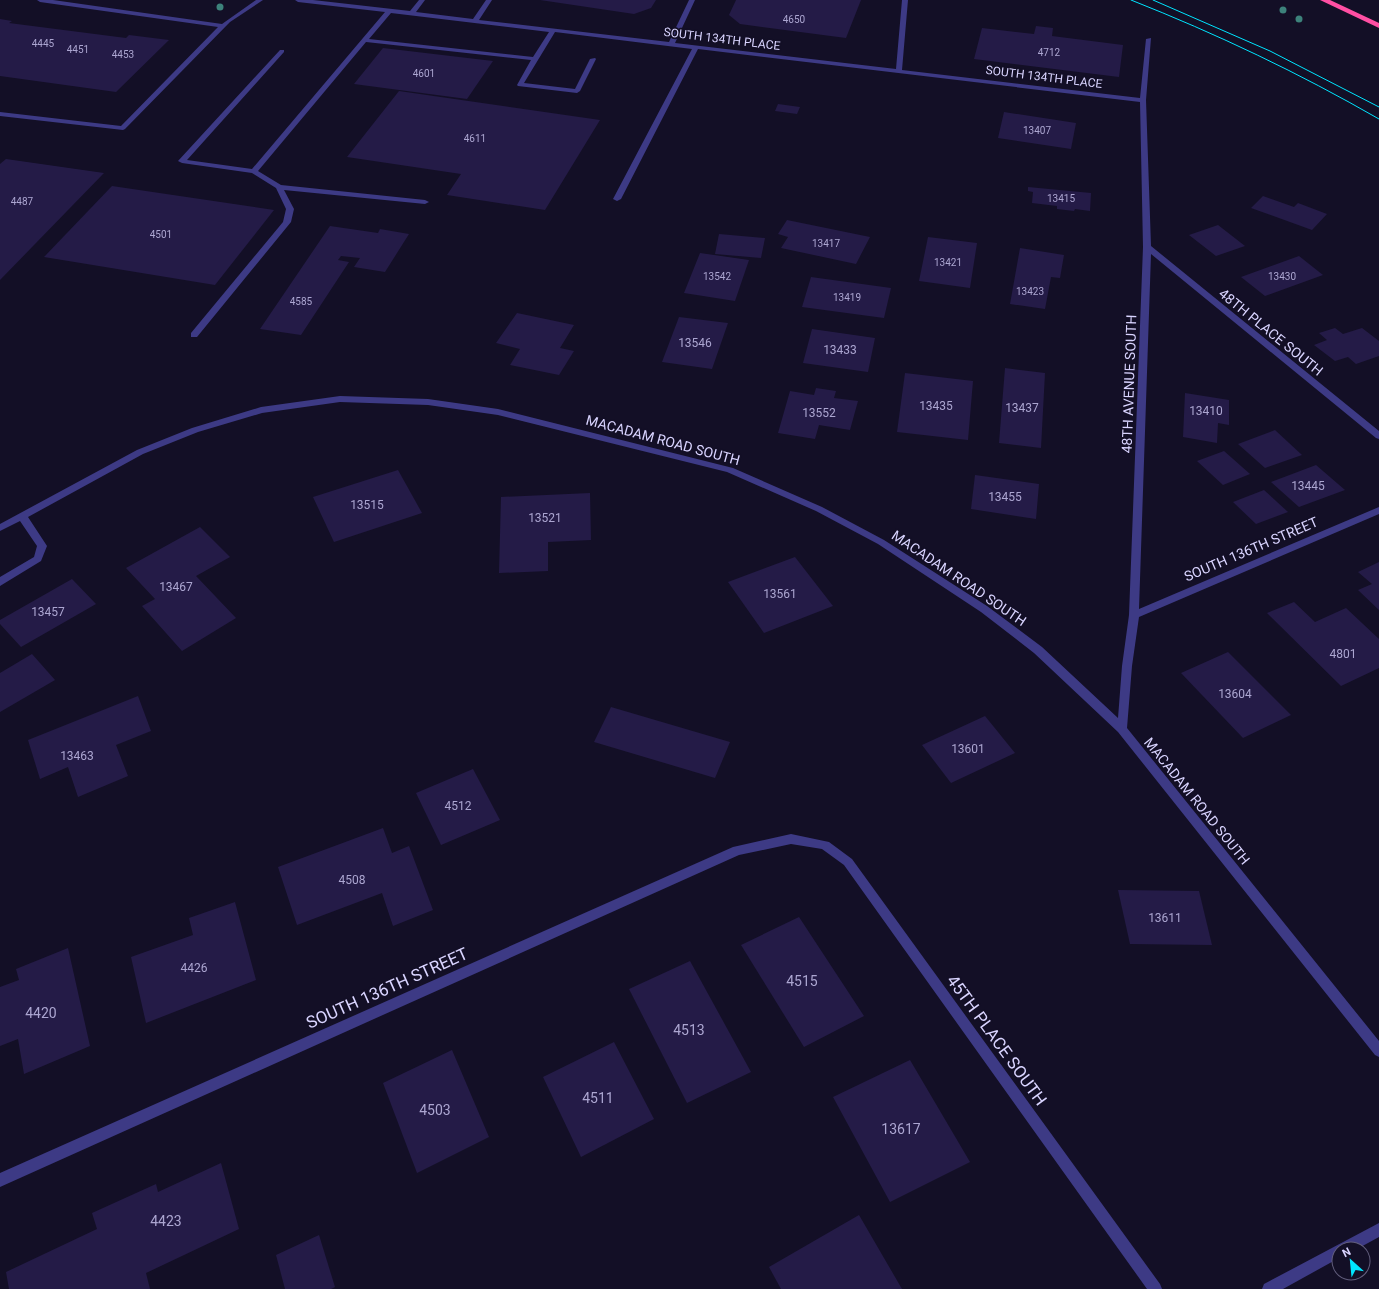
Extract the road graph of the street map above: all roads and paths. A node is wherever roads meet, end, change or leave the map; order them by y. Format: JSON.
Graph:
{"nodes":[{"id":1,"x":40,"y":0,"type":"edge"},
{"id":2,"x":260,"y":0,"type":"edge"},
{"id":3,"x":298,"y":0,"type":"edge"},
{"id":4,"x":422,"y":0,"type":"edge"},
{"id":5,"x":489,"y":0,"type":"edge"},
{"id":6,"x":692,"y":0,"type":"edge"},
{"id":7,"x":905,"y":0,"type":"edge"},
{"id":8,"x":1324,"y":0,"type":"edge"},
{"id":9,"x":389,"y":11,"type":"junction"},
{"id":10,"x":412,"y":13,"type":"junction"},
{"id":11,"x":474,"y":21,"type":"junction"},
{"id":12,"x":223,"y":26,"type":"junction"},
{"id":13,"x":1379,"y":26,"type":"edge"},
{"id":14,"x":553,"y":30,"type":"junction"},
{"id":15,"x":1149,"y":39,"type":"dead end"},
{"id":16,"x":364,"y":40,"type":"junction"},
{"id":17,"x":671,"y":44,"type":"junction"},
{"id":18,"x":696,"y":47,"type":"junction"},
{"id":19,"x":282,"y":51,"type":"dead end"},
{"id":20,"x":535,"y":59,"type":"junction"},
{"id":21,"x":593,"y":59,"type":"dead end"},
{"id":22,"x":899,"y":71,"type":"junction"},
{"id":23,"x":1143,"y":100,"type":"junction"},
{"id":24,"x":0,"y":114,"type":"edge"},
{"id":25,"x":254,"y":171,"type":"junction"},
{"id":26,"x":279,"y":187,"type":"junction"},
{"id":27,"x":617,"y":199,"type":"dead end"},
{"id":28,"x":425,"y":202,"type":"dead end"},
{"id":29,"x":1147,"y":247,"type":"junction"},
{"id":30,"x":194,"y":335,"type":"dead end"},
{"id":31,"x":1379,"y":436,"type":"edge"},
{"id":32,"x":1379,"y":510,"type":"edge"},
{"id":33,"x":22,"y":516,"type":"junction"},
{"id":34,"x":0,"y":528,"type":"edge"},
{"id":35,"x":0,"y":582,"type":"edge"},
{"id":36,"x":1134,"y":615,"type":"junction"},
{"id":37,"x":1122,"y":729,"type":"junction"},
{"id":38,"x":791,"y":839,"type":"joint"},
{"id":39,"x":1379,"y":1051,"type":"edge"},
{"id":40,"x":0,"y":1180,"type":"edge"},
{"id":41,"x":1379,"y":1230,"type":"edge"},
{"id":42,"x":1358,"y":1241,"type":"edge"},
{"id":43,"x":1331,"y":1255,"type":"edge"},
{"id":44,"x":1155,"y":1289,"type":"edge"},
{"id":45,"x":1269,"y":1289,"type":"edge"}],
"edges":[{"from":1,"to":12,"type":"street"},
{"from":2,"to":12,"type":"street"},
{"from":3,"to":9,"type":"street","name":"SOUTH 134TH PLACE"},
{"from":4,"to":10,"type":"street"},
{"from":5,"to":11,"type":"street"},
{"from":6,"to":17,"type":"street"},
{"from":7,"to":22,"type":"street"},
{"from":8,"to":13,"type":"highway"},
{"from":9,"to":10,"type":"street","name":"SOUTH 134TH PLACE"},
{"from":9,"to":16,"type":"street"},
{"from":10,"to":11,"type":"street","name":"SOUTH 134TH PLACE"},
{"from":11,"to":14,"type":"street","name":"SOUTH 134TH PLACE"},
{"from":12,"to":24,"type":"street"},
{"from":14,"to":17,"type":"street","name":"SOUTH 134TH PLACE"},
{"from":14,"to":20,"type":"street"},
{"from":15,"to":23,"type":"street","name":"48TH AVENUE SOUTH"},
{"from":16,"to":20,"type":"street"},
{"from":16,"to":25,"type":"street"},
{"from":17,"to":18,"type":"street","name":"SOUTH 134TH PLACE"},
{"from":18,"to":22,"type":"street","name":"SOUTH 134TH PLACE"},
{"from":18,"to":27,"type":"street"},
{"from":19,"to":25,"type":"street"},
{"from":20,"to":21,"type":"street"},
{"from":22,"to":23,"type":"street","name":"SOUTH 134TH PLACE"},
{"from":23,"to":29,"type":"street","name":"48TH AVENUE SOUTH"},
{"from":25,"to":26,"type":"street"},
{"from":26,"to":28,"type":"street"},
{"from":26,"to":30,"type":"street"},
{"from":29,"to":31,"type":"street","name":"48TH PLACE SOUTH"},
{"from":29,"to":36,"type":"street","name":"48TH AVENUE SOUTH"},
{"from":32,"to":36,"type":"street","name":"SOUTH 136TH STREET"},
{"from":33,"to":34,"type":"street","name":"MACADAM ROAD SOUTH"},
{"from":33,"to":35,"type":"street"},
{"from":33,"to":37,"type":"street","name":"MACADAM ROAD SOUTH"},
{"from":36,"to":37,"type":"street","name":"48TH AVENUE SOUTH"},
{"from":37,"to":39,"type":"street","name":"MACADAM ROAD SOUTH"},
{"from":38,"to":40,"type":"street","name":"SOUTH 136TH STREET"},
{"from":38,"to":44,"type":"street","name":"45TH PLACE SOUTH"},
{"from":41,"to":42,"type":"street"},
{"from":43,"to":45,"type":"street"}]}
